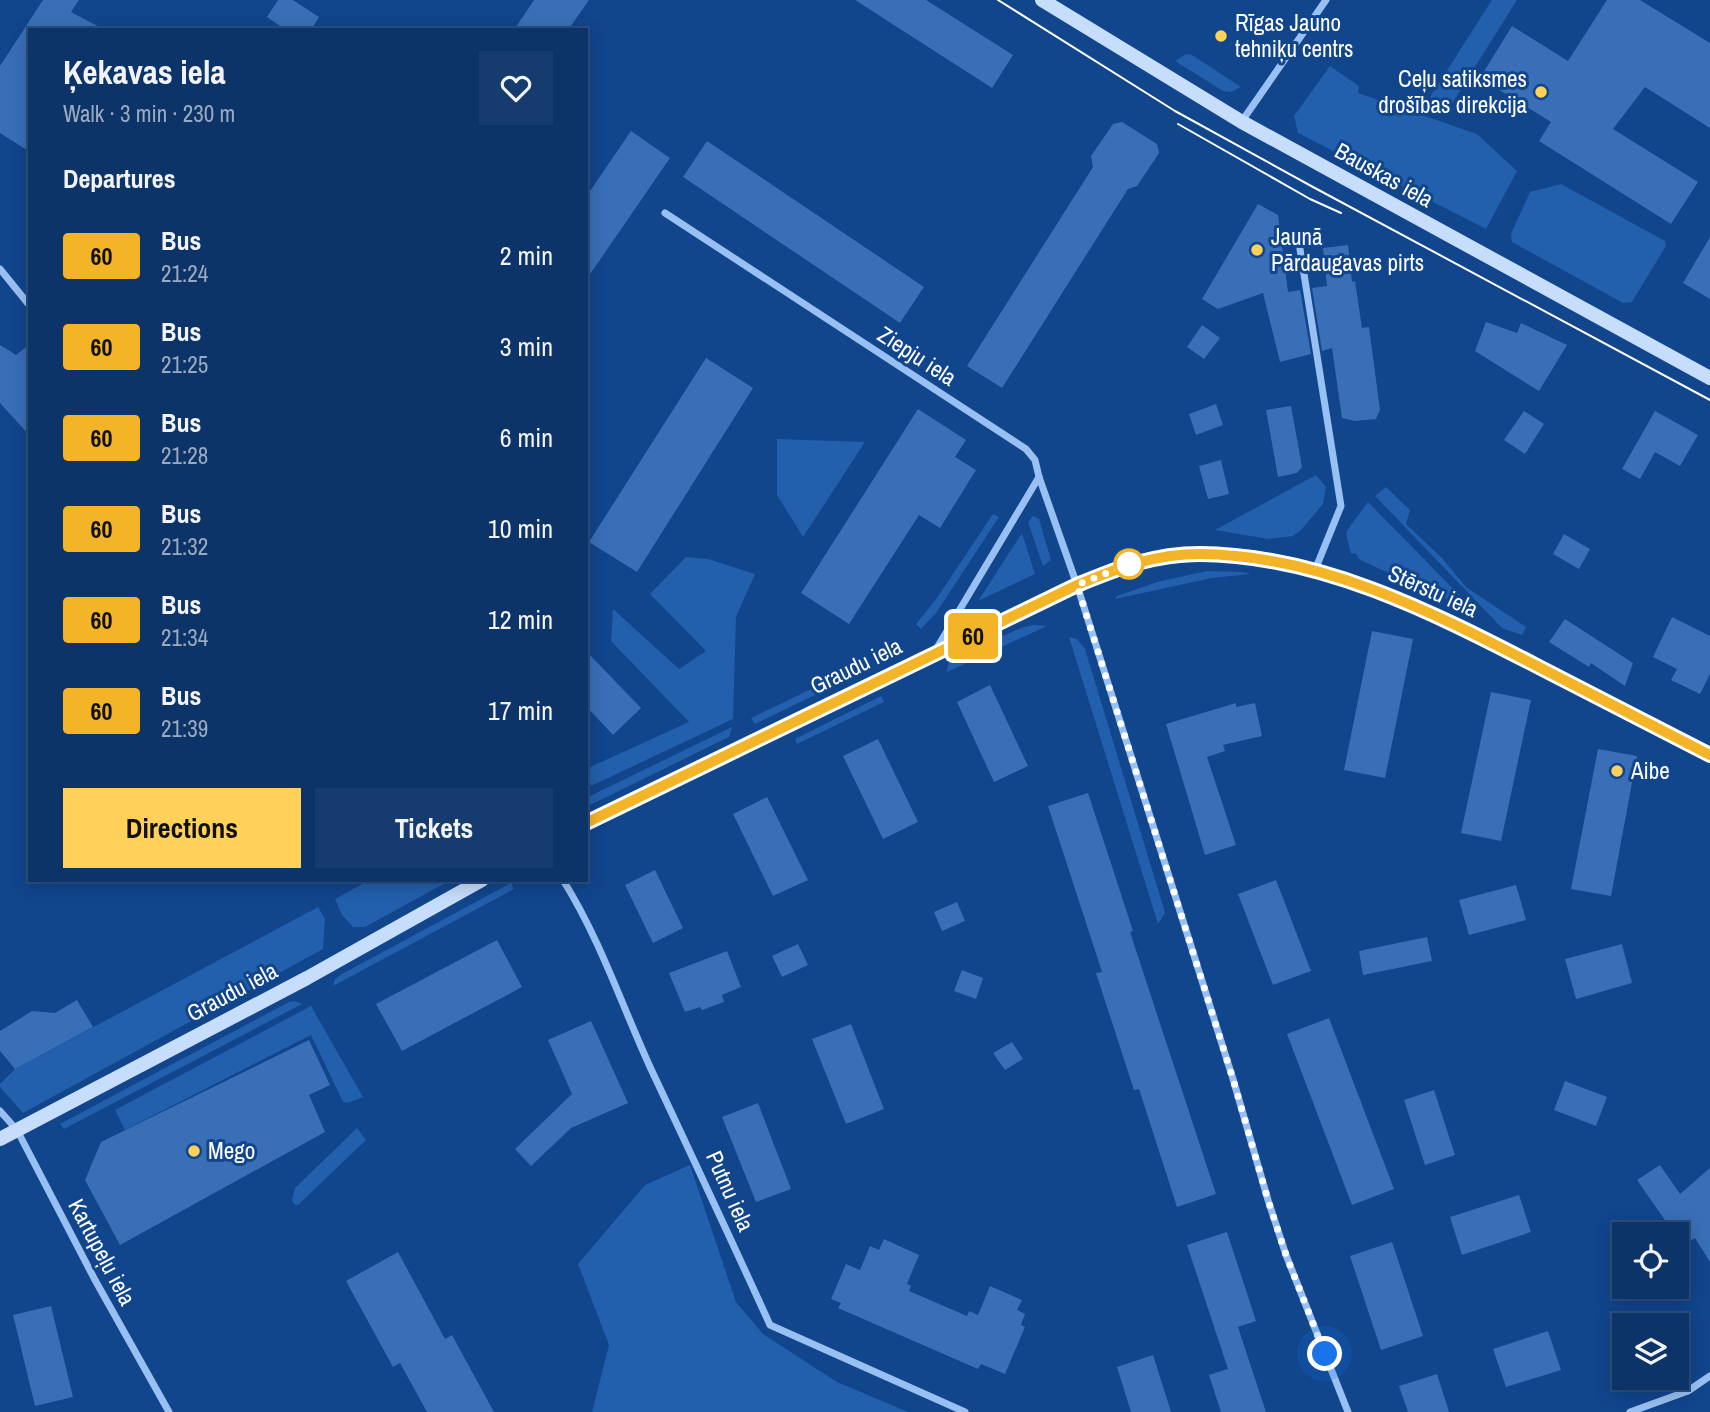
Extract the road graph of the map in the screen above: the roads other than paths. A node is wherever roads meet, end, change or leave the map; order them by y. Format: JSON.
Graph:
{"nodes":[{"id":1,"x":1042,"y":0,"type":"edge"},
{"id":2,"x":1326,"y":0,"type":"edge"},
{"id":3,"x":1242,"y":122,"type":"junction"},
{"id":4,"x":665,"y":213,"type":"dead end"},
{"id":5,"x":1300,"y":249,"type":"dead end"},
{"id":6,"x":0,"y":269,"type":"edge"},
{"id":7,"x":28,"y":304,"type":"edge"},
{"id":8,"x":1710,"y":377,"type":"edge"},
{"id":9,"x":1039,"y":477,"type":"junction"},
{"id":10,"x":1315,"y":570,"type":"junction"},
{"id":11,"x":1077,"y":585,"type":"junction"},
{"id":12,"x":932,"y":654,"type":"junction"},
{"id":13,"x":1710,"y":755,"type":"edge"},
{"id":14,"x":588,"y":822,"type":"edge"},
{"id":15,"x":478,"y":882,"type":"edge"},
{"id":16,"x":564,"y":882,"type":"edge"},
{"id":17,"x":0,"y":1111,"type":"edge"},
{"id":18,"x":17,"y":1130,"type":"junction"},
{"id":19,"x":0,"y":1139,"type":"edge"},
{"id":20,"x":1710,"y":1376,"type":"edge"},
{"id":21,"x":169,"y":1412,"type":"edge"},
{"id":22,"x":965,"y":1412,"type":"edge"},
{"id":23,"x":1348,"y":1412,"type":"edge"},
{"id":24,"x":1630,"y":1412,"type":"edge"}],
"edges":[{"from":1,"to":3,"type":"main road","name":"Bauskas iela"},
{"from":2,"to":3,"type":"street"},
{"from":3,"to":8,"type":"main road","name":"Bauskas iela"},
{"from":4,"to":9,"type":"street","name":"Ziepju iela"},
{"from":5,"to":10,"type":"street"},
{"from":6,"to":7,"type":"street"},
{"from":9,"to":11,"type":"street","name":"Ziepju iela"},
{"from":9,"to":12,"type":"street"},
{"from":10,"to":11,"type":"main road","name":"Graudu iela"},
{"from":10,"to":13,"type":"main road","name":"Stērstu iela"},
{"from":11,"to":12,"type":"main road","name":"Graudu iela"},
{"from":11,"to":23,"type":"street","name":"Ziepju iela"},
{"from":12,"to":14,"type":"main road","name":"Graudu iela"},
{"from":15,"to":18,"type":"main road","name":"Graudu iela"},
{"from":16,"to":22,"type":"street","name":"Putnu iela"},
{"from":17,"to":18,"type":"street","name":"Kartupeļu iela"},
{"from":18,"to":19,"type":"main road","name":"Graudu iela"},
{"from":18,"to":21,"type":"street","name":"Kartupeļu iela"},
{"from":20,"to":24,"type":"street"}]}
